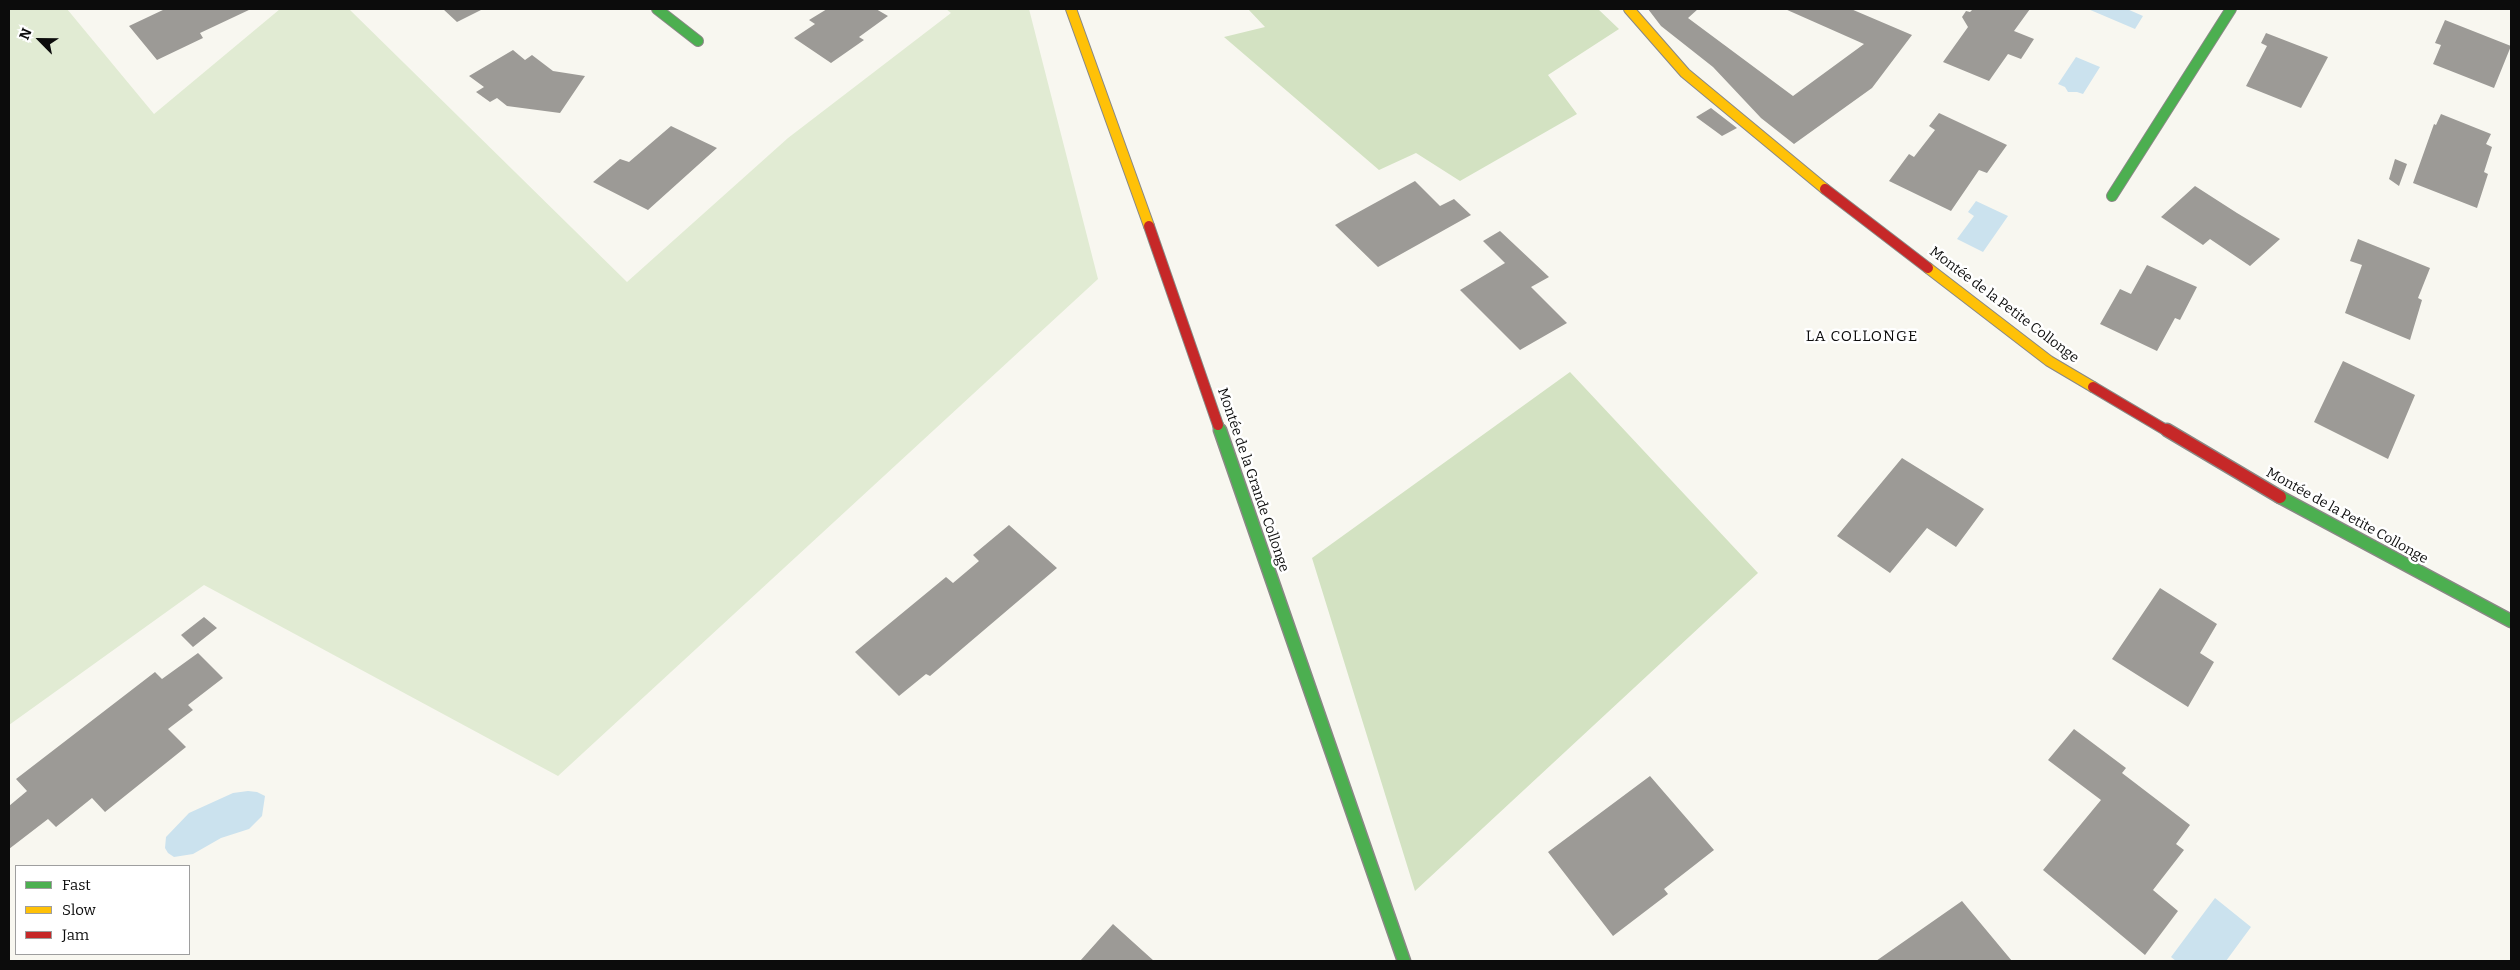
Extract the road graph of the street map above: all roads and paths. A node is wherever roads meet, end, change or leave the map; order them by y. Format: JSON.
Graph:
{"nodes":[{"id":1,"x":657,"y":9,"type":"edge"},
{"id":2,"x":1071,"y":9,"type":"edge"},
{"id":3,"x":1629,"y":9,"type":"edge"},
{"id":4,"x":2232,"y":9,"type":"edge"},
{"id":5,"x":698,"y":41,"type":"dead end"},
{"id":6,"x":2112,"y":196,"type":"dead end"},
{"id":7,"x":2511,"y":621,"type":"edge"},
{"id":8,"x":1404,"y":961,"type":"edge"}],
"edges":[{"from":1,"to":5,"type":"street"},
{"from":2,"to":8,"type":"street","name":"Montée de la Grande Collonge"},
{"from":3,"to":7,"type":"street","name":"Montée de la Petite Collonge"},
{"from":4,"to":6,"type":"street"}]}
